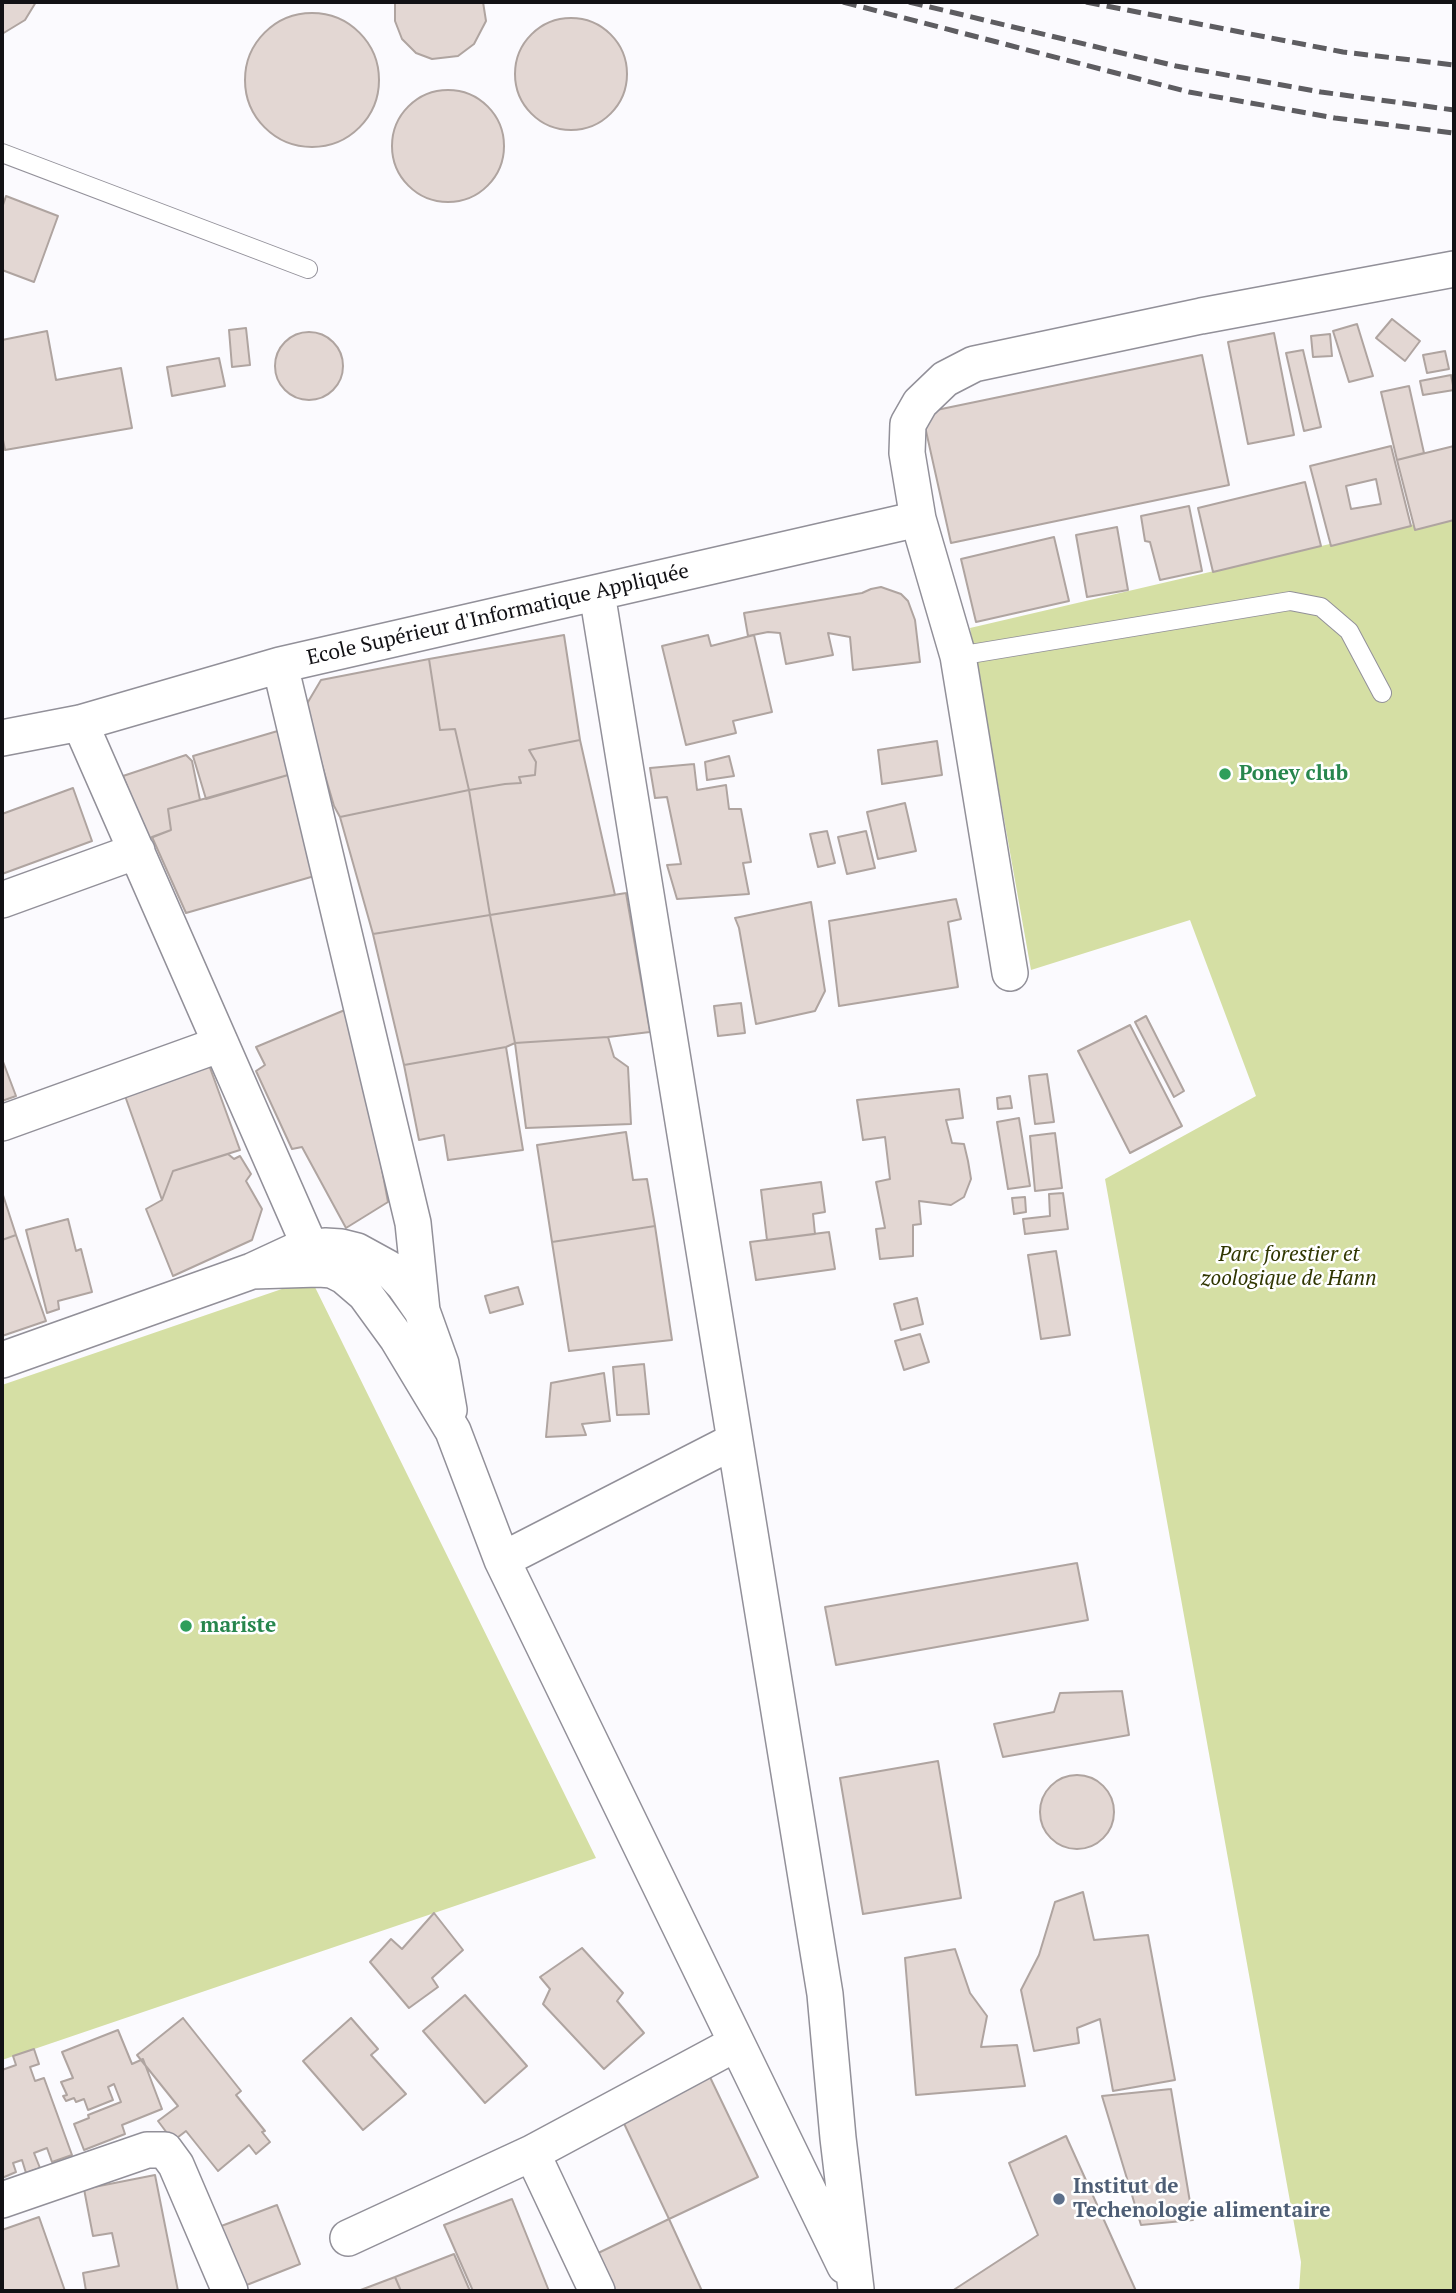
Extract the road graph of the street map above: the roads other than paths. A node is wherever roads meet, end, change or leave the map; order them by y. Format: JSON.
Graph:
{"nodes":[{"id":1,"x":2,"y":153,"type":"edge"},
{"id":2,"x":307,"y":269,"type":"dead end"},
{"id":3,"x":1454,"y":269,"type":"edge"},
{"id":4,"x":918,"y":519,"type":"junction"},
{"id":5,"x":597,"y":593,"type":"junction"},
{"id":6,"x":958,"y":656,"type":"junction"},
{"id":7,"x":280,"y":665,"type":"junction"},
{"id":8,"x":1382,"y":693,"type":"dead end"},
{"id":9,"x":80,"y":723,"type":"junction"},
{"id":10,"x":2,"y":738,"type":"edge"},
{"id":11,"x":137,"y":851,"type":"junction"},
{"id":12,"x":2,"y":900,"type":"edge"},
{"id":13,"x":1010,"y":973,"type":"dead end"},
{"id":14,"x":221,"y":1044,"type":"junction"},
{"id":15,"x":2,"y":1123,"type":"edge"},
{"id":16,"x":310,"y":1247,"type":"junction"},
{"id":17,"x":252,"y":1272,"type":"junction"},
{"id":18,"x":422,"y":1311,"type":"junction"},
{"id":19,"x":2,"y":1360,"type":"edge"},
{"id":20,"x":453,"y":1431,"type":"junction"},
{"id":21,"x":734,"y":1441,"type":"junction"},
{"id":22,"x":502,"y":1560,"type":"junction"},
{"id":23,"x":736,"y":2044,"type":"junction"},
{"id":24,"x":531,"y":2153,"type":"junction"},
{"id":25,"x":2,"y":2200,"type":"edge"},
{"id":26,"x":348,"y":2238,"type":"dead end"},
{"id":27,"x":857,"y":2290,"type":"edge"},
{"id":28,"x":230,"y":2291,"type":"edge"},
{"id":29,"x":597,"y":2291,"type":"edge"}],
"edges":[{"from":1,"to":2,"type":"lane"},
{"from":3,"to":4,"type":"street"},
{"from":4,"to":5,"type":"street","name":"Ecole Supérieur d'Informatique Appliquée"},
{"from":4,"to":6,"type":"street"},
{"from":5,"to":7,"type":"street","name":"Ecole Supérieur d'Informatique Appliquée"},
{"from":5,"to":21,"type":"street"},
{"from":6,"to":8,"type":"lane"},
{"from":6,"to":13,"type":"street"},
{"from":7,"to":9,"type":"street","name":"Ecole Supérieur d'Informatique Appliquée"},
{"from":7,"to":18,"type":"street"},
{"from":9,"to":10,"type":"street","name":"Ecole Supérieur d'Informatique Appliquée"},
{"from":9,"to":11,"type":"street"},
{"from":11,"to":12,"type":"street"},
{"from":11,"to":14,"type":"street"},
{"from":14,"to":15,"type":"street"},
{"from":14,"to":16,"type":"street"},
{"from":16,"to":17,"type":"street"},
{"from":16,"to":18,"type":"street"},
{"from":17,"to":19,"type":"street"},
{"from":17,"to":20,"type":"street"},
{"from":18,"to":20,"type":"street"},
{"from":20,"to":22,"type":"street"},
{"from":21,"to":22,"type":"street"},
{"from":21,"to":27,"type":"street"},
{"from":22,"to":23,"type":"street"},
{"from":23,"to":24,"type":"street"},
{"from":23,"to":27,"type":"street"},
{"from":24,"to":26,"type":"street"},
{"from":24,"to":29,"type":"street"},
{"from":25,"to":28,"type":"street"}]}
